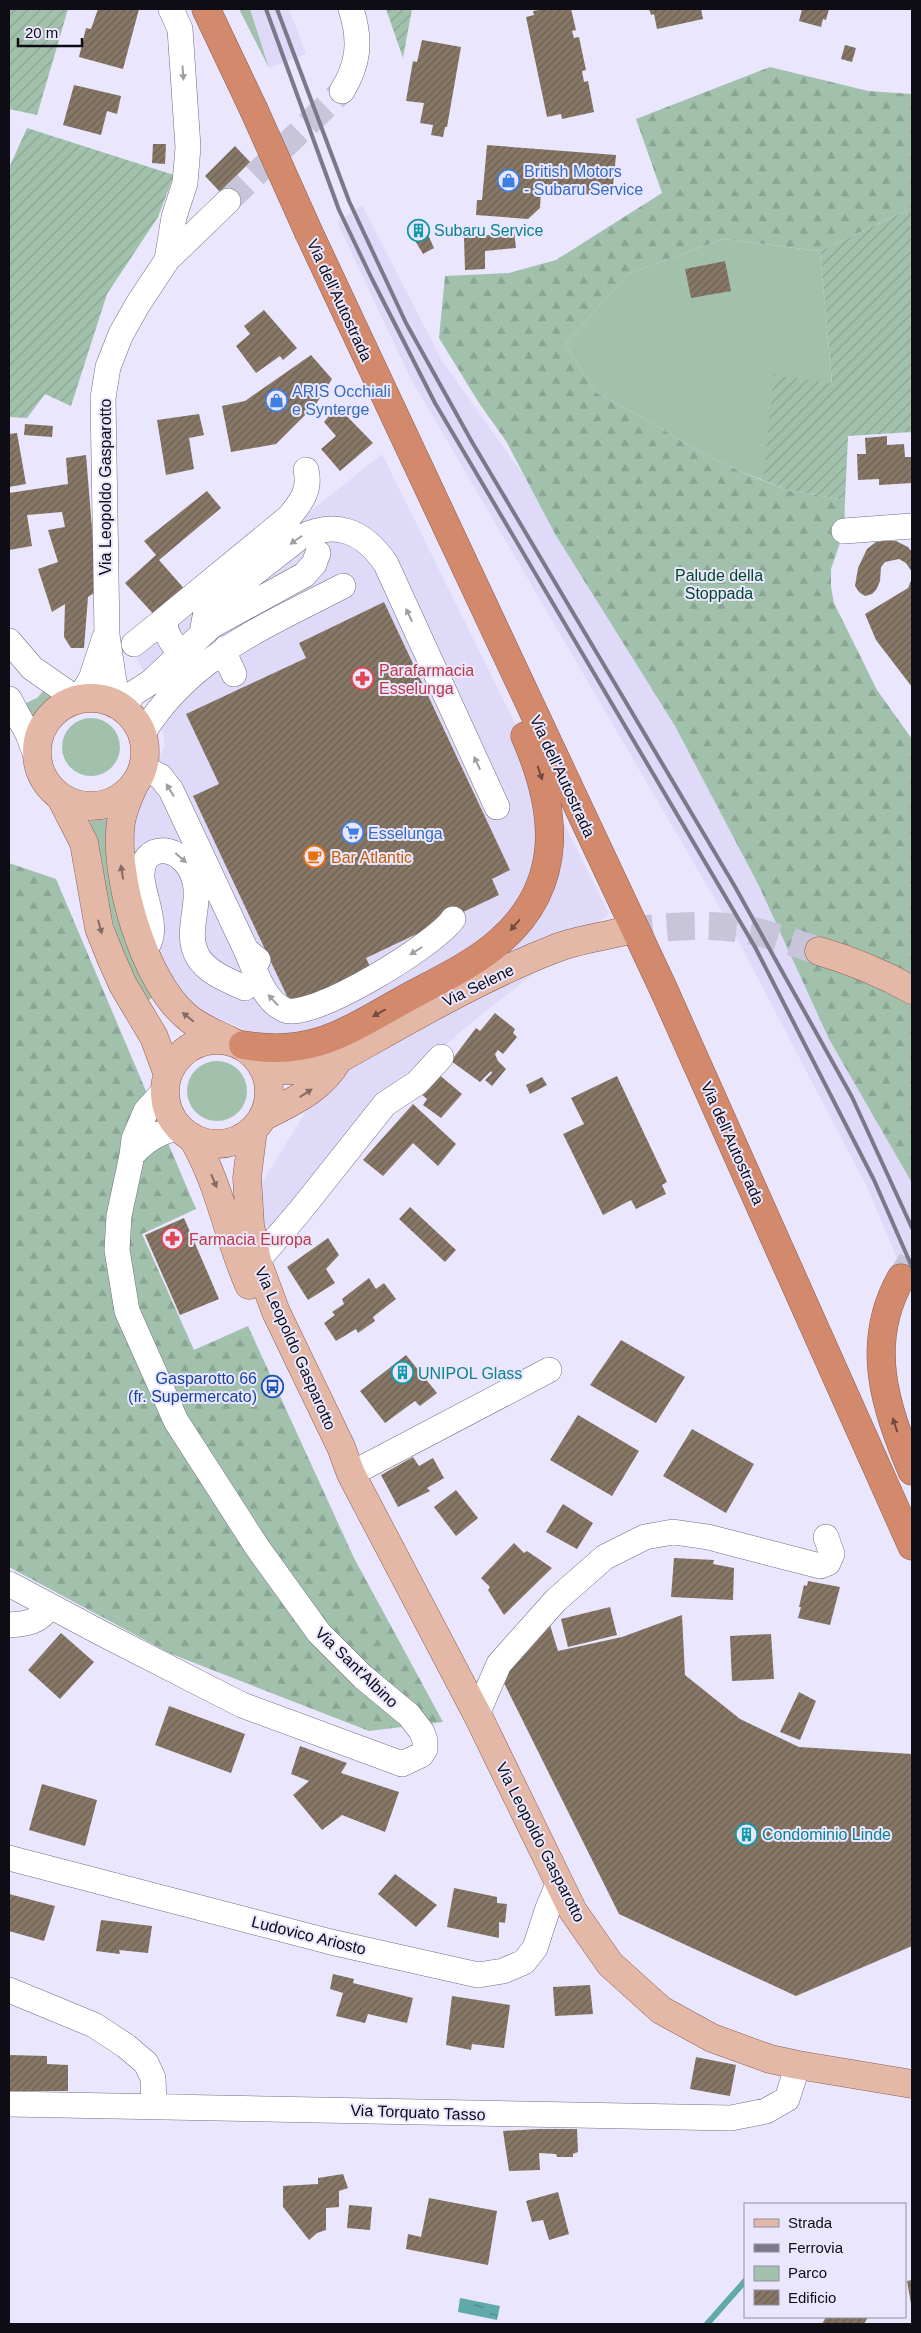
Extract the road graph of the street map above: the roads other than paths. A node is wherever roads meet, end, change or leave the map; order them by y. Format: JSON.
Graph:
{"nodes":[{"id":1,"x":171,"y":9,"type":"edge"},
{"id":2,"x":206,"y":9,"type":"edge"},
{"id":3,"x":351,"y":9,"type":"edge"},
{"id":4,"x":342,"y":91,"type":"tunnel mouth"},
{"id":5,"x":228,"y":201,"type":"tunnel mouth"},
{"id":6,"x":167,"y":260,"type":"junction"},
{"id":7,"x":306,"y":470,"type":"dead end"},
{"id":8,"x":912,"y":526,"type":"edge"},
{"id":9,"x":844,"y":530,"type":"dead end"},
{"id":10,"x":448,"y":532,"type":"junction"},
{"id":11,"x":318,"y":554,"type":"dead end"},
{"id":12,"x":165,"y":619,"type":"junction"},
{"id":13,"x":202,"y":633,"type":"junction"},
{"id":14,"x":107,"y":634,"type":"junction"},
{"id":15,"x":9,"y":641,"type":"edge"},
{"id":16,"x":134,"y":644,"type":"dead end"},
{"id":17,"x":226,"y":648,"type":"junction"},
{"id":18,"x":190,"y":660,"type":"junction"},
{"id":19,"x":9,"y":699,"type":"edge"},
{"id":20,"x":78,"y":700,"type":"junction"},
{"id":21,"x":122,"y":708,"type":"junction"},
{"id":22,"x":142,"y":735,"type":"junction"},
{"id":23,"x":37,"y":758,"type":"junction"},
{"id":24,"x":139,"y":776,"type":"junction"},
{"id":25,"x":61,"y":798,"type":"junction"},
{"id":26,"x":497,"y":807,"type":"dead end"},
{"id":27,"x":453,"y":919,"type":"dead end"},
{"id":28,"x":625,"y":931,"type":"tunnel mouth"},
{"id":29,"x":144,"y":950,"type":"junction"},
{"id":30,"x":819,"y":951,"type":"tunnel mouth"},
{"id":31,"x":248,"y":969,"type":"junction"},
{"id":32,"x":912,"y":990,"type":"edge"},
{"id":33,"x":237,"y":1043,"type":"junction"},
{"id":34,"x":441,"y":1057,"type":"dead end"},
{"id":35,"x":339,"y":1059,"type":"junction"},
{"id":36,"x":265,"y":1069,"type":"junction"},
{"id":37,"x":166,"y":1083,"type":"junction"},
{"id":38,"x":258,"y":1123,"type":"junction"},
{"id":39,"x":186,"y":1133,"type":"junction"},
{"id":40,"x":132,"y":1155,"type":"junction"},
{"id":41,"x":290,"y":1224,"type":"junction"},
{"id":42,"x":250,"y":1225,"type":"junction"},
{"id":43,"x":256,"y":1261,"type":"junction"},
{"id":44,"x":901,"y":1278,"type":"tunnel mouth"},
{"id":45,"x":549,"y":1370,"type":"dead end"},
{"id":46,"x":912,"y":1471,"type":"edge"},
{"id":47,"x":350,"y":1474,"type":"junction"},
{"id":48,"x":826,"y":1537,"type":"dead end"},
{"id":49,"x":912,"y":1546,"type":"edge"},
{"id":50,"x":9,"y":1584,"type":"edge"},
{"id":51,"x":49,"y":1606,"type":"junction"},
{"id":52,"x":9,"y":1625,"type":"edge"},
{"id":53,"x":477,"y":1714,"type":"junction"},
{"id":54,"x":9,"y":1858,"type":"edge"},
{"id":55,"x":559,"y":1882,"type":"junction"},
{"id":56,"x":9,"y":1990,"type":"edge"},
{"id":57,"x":798,"y":2065,"type":"junction"},
{"id":58,"x":912,"y":2084,"type":"edge"},
{"id":59,"x":9,"y":2104,"type":"edge"},
{"id":60,"x":154,"y":2105,"type":"junction"}],
"edges":[{"from":1,"to":6,"type":"street","one_way":true},
{"from":2,"to":10,"type":"highway","name":"Via dell'Autostrada","bridge":true},
{"from":3,"to":4,"type":"street"},
{"from":5,"to":6,"type":"street","name":"Via Leopoldo Gasparotto"},
{"from":6,"to":14,"type":"street","name":"Via Leopoldo Gasparotto"},
{"from":7,"to":12,"type":"street"},
{"from":8,"to":9,"type":"street"},
{"from":10,"to":33,"type":"highway","one_way":true},
{"from":10,"to":49,"type":"highway","name":"Via dell'Autostrada"},
{"from":11,"to":13,"type":"street"},
{"from":12,"to":16,"type":"street"},
{"from":12,"to":18,"type":"street"},
{"from":13,"to":18,"type":"street"},
{"from":26,"to":13,"type":"street","one_way":true},
{"from":14,"to":20,"type":"street","name":"Via Leopoldo Gasparotto"},
{"from":14,"to":21,"type":"street","name":"Via Leopoldo Gasparotto"},
{"from":15,"to":20,"type":"street"},
{"from":17,"to":18,"type":"street"},
{"from":17,"to":18,"type":"street"},
{"from":17,"to":21,"type":"street"},
{"from":18,"to":21,"type":"street"},
{"from":18,"to":22,"type":"street"},
{"from":19,"to":23,"type":"street"},
{"from":20,"to":21,"type":"main road","name":"Via Leopoldo Gasparotto"},
{"from":20,"to":23,"type":"main road","name":"Via Leopoldo Gasparotto"},
{"from":21,"to":22,"type":"main road","name":"Via Leopoldo Gasparotto"},
{"from":22,"to":24,"type":"main road"},
{"from":23,"to":25,"type":"main road","name":"Via Leopoldo Gasparotto"},
{"from":24,"to":25,"type":"main road"},
{"from":29,"to":24,"type":"main road","one_way":true},
{"from":31,"to":24,"type":"street","one_way":true},
{"from":25,"to":37,"type":"main road","name":"Via Leopoldo Gasparotto","one_way":true},
{"from":27,"to":31,"type":"street","one_way":true},
{"from":28,"to":35,"type":"main road","name":"Via Selene"},
{"from":29,"to":31,"type":"street","one_way":true},
{"from":33,"to":29,"type":"main road","one_way":true},
{"from":30,"to":32,"type":"main road"},
{"from":33,"to":36,"type":"main road"},
{"from":33,"to":37,"type":"main road"},
{"from":34,"to":41,"type":"street"},
{"from":35,"to":36,"type":"main road","name":"Via Selene"},
{"from":38,"to":35,"type":"main road","name":"Via Selene","one_way":true},
{"from":36,"to":38,"type":"main road","name":"Via Leopoldo Gasparotto"},
{"from":37,"to":39,"type":"main road","name":"Via Leopoldo Gasparotto"},
{"from":37,"to":40,"type":"street","name":"Via Sant'Albino"},
{"from":38,"to":39,"type":"main road"},
{"from":38,"to":42,"type":"main road","name":"Via Leopoldo Gasparotto"},
{"from":39,"to":40,"type":"street"},
{"from":39,"to":47,"type":"main road","name":"Via Leopoldo Gasparotto","one_way":true},
{"from":40,"to":51,"type":"street","name":"Via Sant'Albino"},
{"from":41,"to":42,"type":"street"},
{"from":41,"to":43,"type":"street"},
{"from":42,"to":43,"type":"main road","name":"Via Leopoldo Gasparotto"},
{"from":43,"to":47,"type":"main road","name":"Via Leopoldo Gasparotto"},
{"from":46,"to":44,"type":"highway","one_way":true},
{"from":45,"to":47,"type":"street"},
{"from":47,"to":53,"type":"main road","name":"Via Leopoldo Gasparotto"},
{"from":48,"to":53,"type":"street"},
{"from":50,"to":51,"type":"street","name":"Via Sant'Albino"},
{"from":51,"to":52,"type":"street"},
{"from":53,"to":55,"type":"main road","name":"Via Leopoldo Gasparotto"},
{"from":54,"to":55,"type":"street","name":"Ludovico Ariosto"},
{"from":55,"to":57,"type":"main road","name":"Via Leopoldo Gasparotto"},
{"from":56,"to":60,"type":"street"},
{"from":57,"to":58,"type":"main road","name":"Via Leopoldo Gasparotto"},
{"from":57,"to":60,"type":"street","name":"Via Torquato Tasso"},
{"from":59,"to":60,"type":"street","name":"Via Torquato Tasso"}]}
